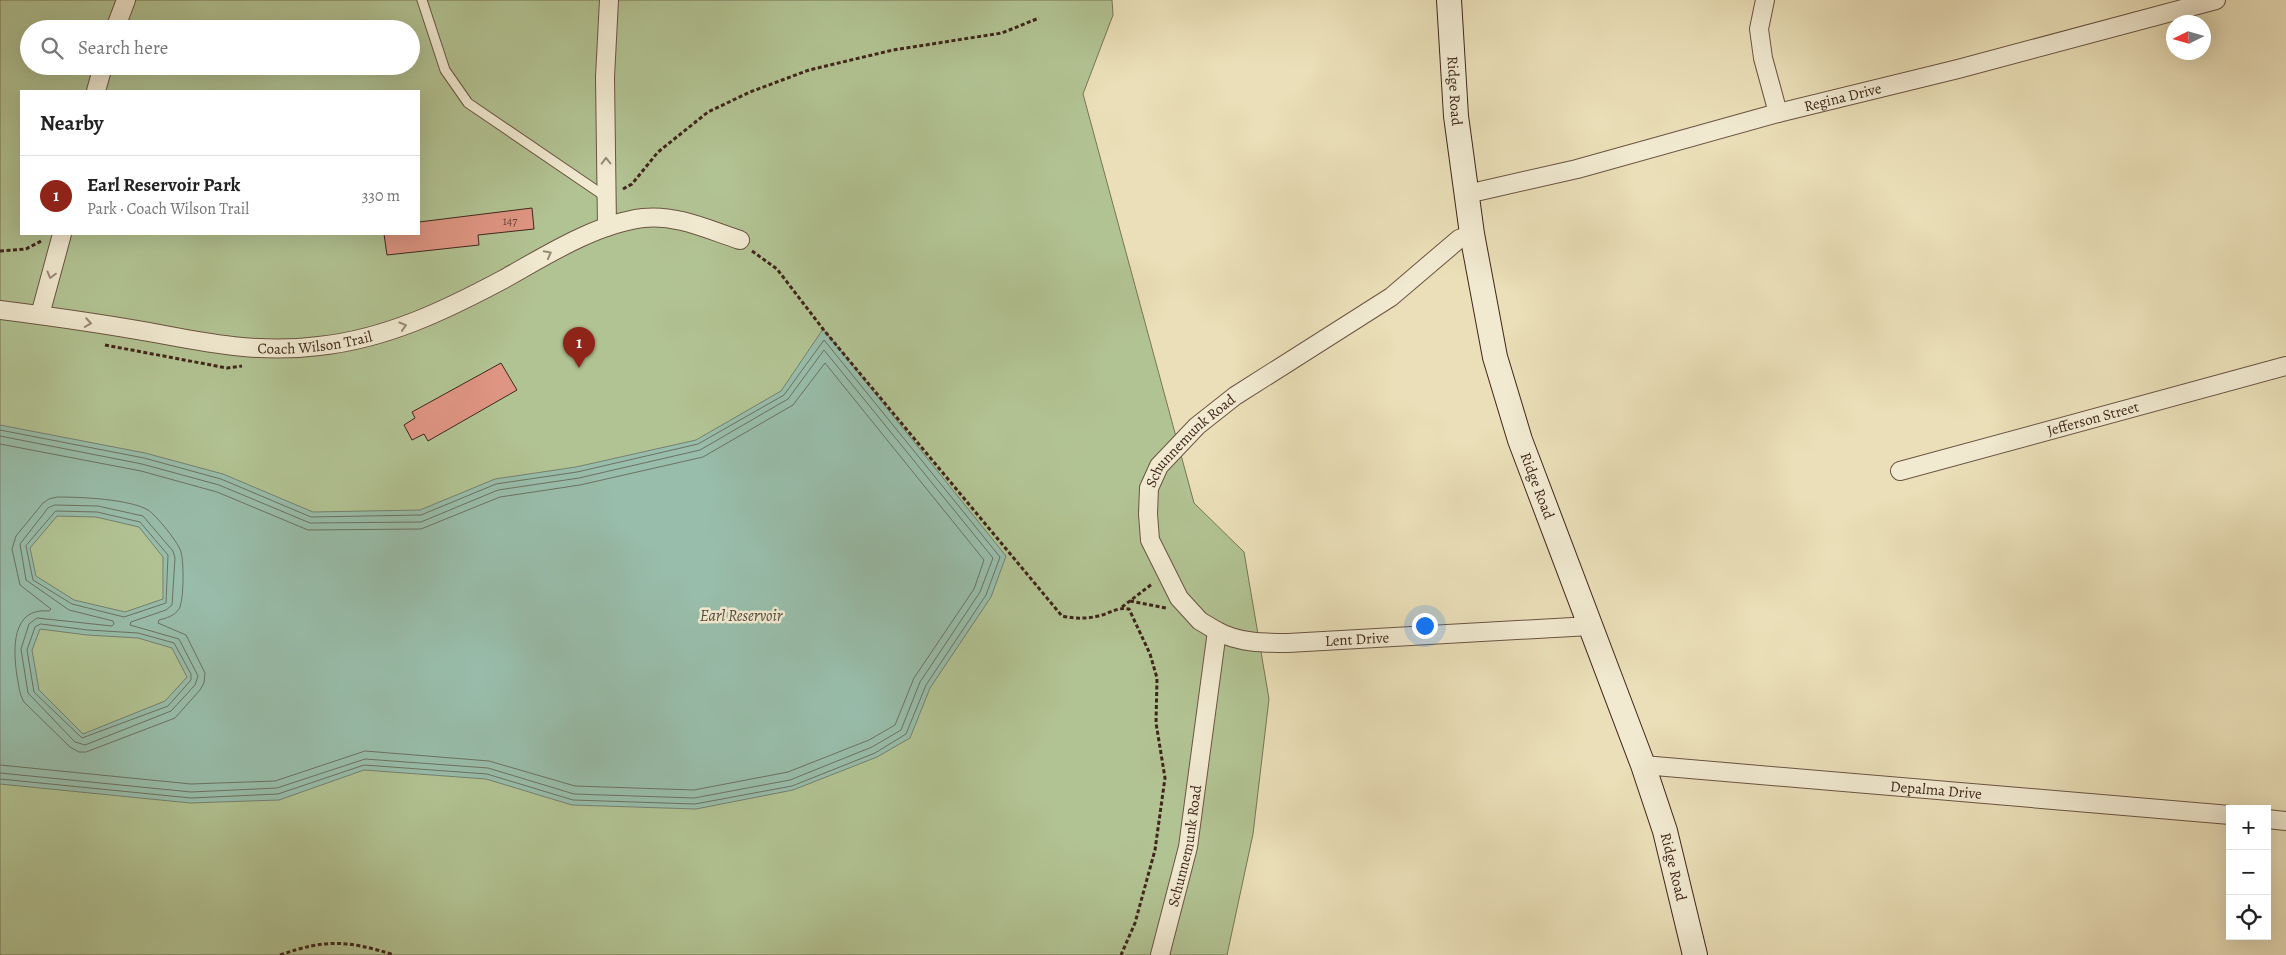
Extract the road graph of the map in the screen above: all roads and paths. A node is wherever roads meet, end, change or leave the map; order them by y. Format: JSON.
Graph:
{"nodes":[{"id":1,"x":126,"y":0,"type":"edge"},
{"id":2,"x":422,"y":0,"type":"edge"},
{"id":3,"x":609,"y":0,"type":"edge"},
{"id":4,"x":1449,"y":0,"type":"edge"},
{"id":5,"x":1765,"y":0,"type":"edge"},
{"id":6,"x":2216,"y":0,"type":"edge"},
{"id":7,"x":1039,"y":18,"type":"dead end"},
{"id":8,"x":119,"y":20,"type":"edge"},
{"id":9,"x":100,"y":75,"type":"edge"},
{"id":10,"x":96,"y":90,"type":"edge"},
{"id":11,"x":1778,"y":113,"type":"junction"},
{"id":12,"x":1467,"y":194,"type":"junction"},
{"id":13,"x":606,"y":197,"type":"junction"},
{"id":14,"x":607,"y":228,"type":"junction"},
{"id":15,"x":1472,"y":234,"type":"junction"},
{"id":16,"x":61,"y":236,"type":"edge"},
{"id":17,"x":740,"y":240,"type":"joint"},
{"id":18,"x":0,"y":251,"type":"edge"},
{"id":19,"x":0,"y":310,"type":"edge"},
{"id":20,"x":40,"y":316,"type":"junction"},
{"id":21,"x":2286,"y":366,"type":"edge"},
{"id":22,"x":1900,"y":471,"type":"dead end"},
{"id":23,"x":1166,"y":573,"type":"junction"},
{"id":24,"x":1130,"y":601,"type":"junction"},
{"id":25,"x":1121,"y":608,"type":"junction"},
{"id":26,"x":1193,"y":613,"type":"junction"},
{"id":27,"x":1590,"y":626,"type":"junction"},
{"id":28,"x":1217,"y":631,"type":"junction"},
{"id":29,"x":1643,"y":765,"type":"junction"},
{"id":30,"x":2226,"y":815,"type":"edge"},
{"id":31,"x":2271,"y":819,"type":"edge"},
{"id":32,"x":2286,"y":821,"type":"edge"},
{"id":33,"x":280,"y":955,"type":"edge"},
{"id":34,"x":394,"y":955,"type":"edge"},
{"id":35,"x":1122,"y":955,"type":"edge"},
{"id":36,"x":1160,"y":955,"type":"edge"},
{"id":37,"x":1694,"y":955,"type":"edge"}],
"edges":[{"from":1,"to":8,"type":"street"},
{"from":2,"to":13,"type":"lane"},
{"from":13,"to":3,"type":"street","one_way":true},
{"from":4,"to":12,"type":"street","name":"Ridge Road"},
{"from":5,"to":11,"type":"street"},
{"from":6,"to":11,"type":"street","name":"Regina Drive"},
{"from":7,"to":13,"type":"path"},
{"from":9,"to":10,"type":"street"},
{"from":11,"to":12,"type":"street","name":"Regina Drive"},
{"from":12,"to":15,"type":"street","name":"Ridge Road"},
{"from":13,"to":14,"type":"street"},
{"from":14,"to":17,"type":"street","name":"Coach Wilson Trail"},
{"from":20,"to":14,"type":"street","name":"Coach Wilson Trail","one_way":true},
{"from":15,"to":23,"type":"street","name":"Schunnemunk Road"},
{"from":15,"to":27,"type":"street","name":"Ridge Road"},
{"from":16,"to":18,"type":"path"},
{"from":16,"to":20,"type":"street","one_way":true},
{"from":17,"to":25,"type":"path"},
{"from":19,"to":20,"type":"street","name":"Coach Wilson Trail"},
{"from":21,"to":22,"type":"street","name":"Jefferson Street"},
{"from":23,"to":24,"type":"path"},
{"from":23,"to":26,"type":"street","name":"Schunnemunk Road"},
{"from":24,"to":25,"type":"path"},
{"from":24,"to":26,"type":"path"},
{"from":25,"to":35,"type":"path"},
{"from":26,"to":28,"type":"street","name":"Schunnemunk Road"},
{"from":27,"to":28,"type":"street","name":"Lent Drive"},
{"from":27,"to":29,"type":"street","name":"Ridge Road"},
{"from":28,"to":36,"type":"street","name":"Schunnemunk Road"},
{"from":29,"to":30,"type":"street","name":"Depalma Drive"},
{"from":29,"to":37,"type":"street","name":"Ridge Road"},
{"from":31,"to":32,"type":"street"},
{"from":33,"to":34,"type":"path"}]}
